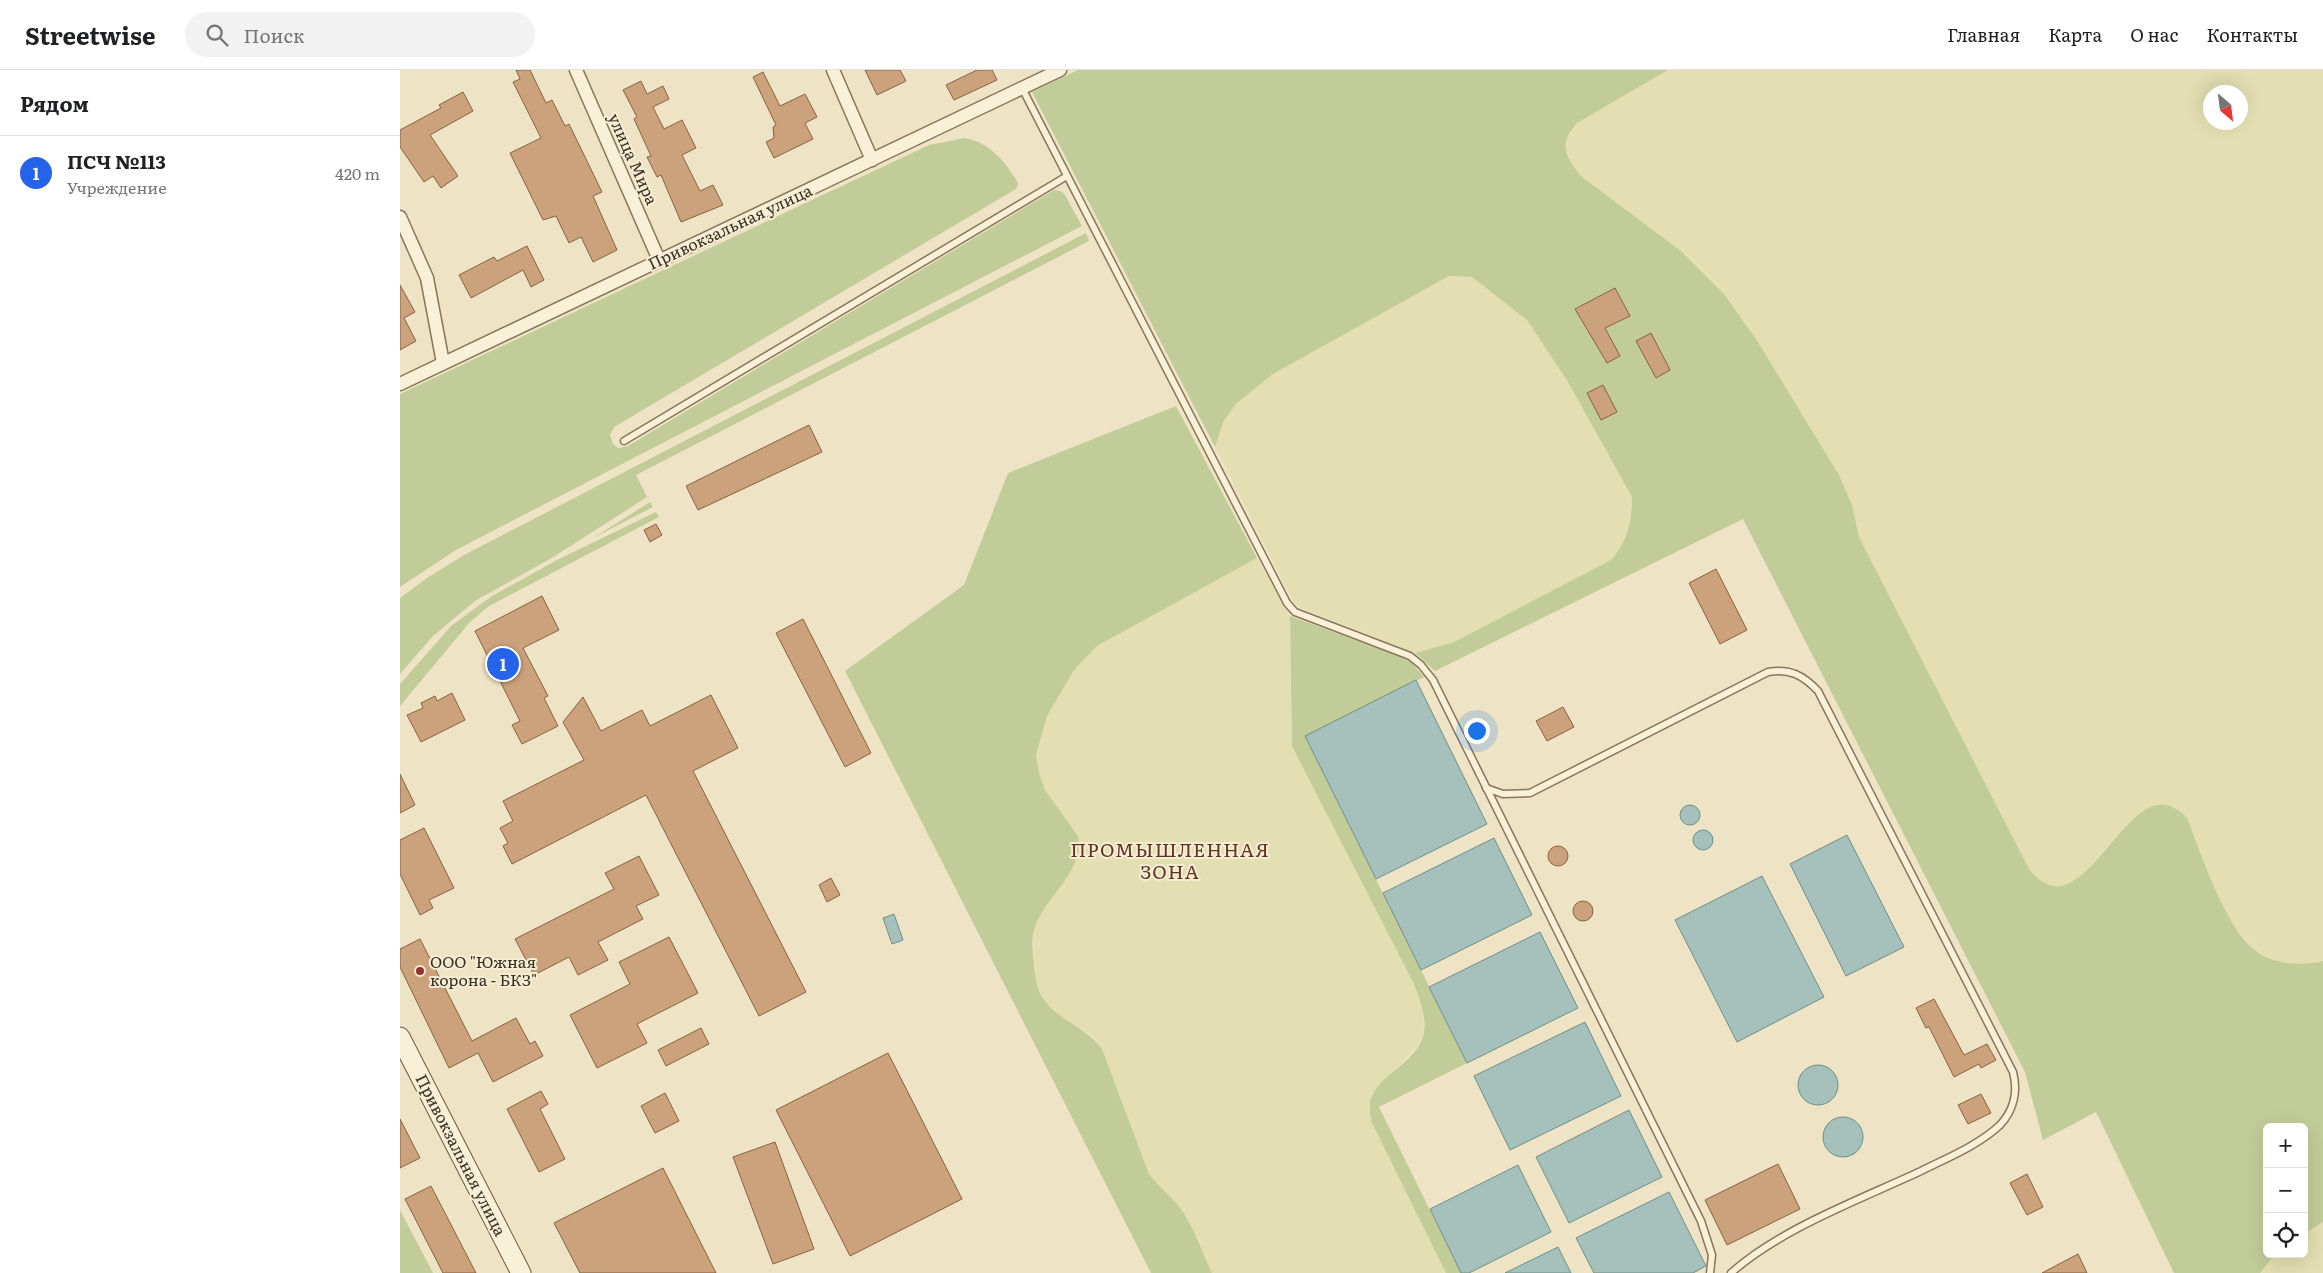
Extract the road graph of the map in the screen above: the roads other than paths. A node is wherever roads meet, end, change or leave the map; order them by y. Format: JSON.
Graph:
{"nodes":[{"id":1,"x":576,"y":70,"type":"edge"},
{"id":2,"x":833,"y":70,"type":"edge"},
{"id":3,"x":1060,"y":70,"type":"edge"},
{"id":4,"x":1022,"y":88,"type":"junction"},
{"id":5,"x":872,"y":160,"type":"junction"},
{"id":6,"x":1067,"y":176,"type":"junction"},
{"id":7,"x":400,"y":217,"type":"edge"},
{"id":8,"x":660,"y":260,"type":"junction"},
{"id":9,"x":443,"y":363,"type":"junction"},
{"id":10,"x":400,"y":384,"type":"edge"},
{"id":11,"x":624,"y":441,"type":"dead end"},
{"id":12,"x":1486,"y":788,"type":"junction"},
{"id":13,"x":400,"y":1037,"type":"edge"},
{"id":14,"x":522,"y":1273,"type":"edge"},
{"id":15,"x":1710,"y":1273,"type":"edge"},
{"id":16,"x":1731,"y":1273,"type":"edge"}],
"edges":[{"from":1,"to":8,"type":"street","name":"улица Мира"},
{"from":2,"to":5,"type":"street"},
{"from":3,"to":4,"type":"street","name":"Привокзальная улица"},
{"from":4,"to":5,"type":"street","name":"Привокзальная улица"},
{"from":4,"to":6,"type":"lane"},
{"from":5,"to":8,"type":"street","name":"Привокзальная улица"},
{"from":6,"to":11,"type":"lane"},
{"from":6,"to":12,"type":"lane"},
{"from":7,"to":9,"type":"street"},
{"from":8,"to":9,"type":"street","name":"Привокзальная улица"},
{"from":9,"to":10,"type":"street","name":"Привокзальная улица"},
{"from":12,"to":15,"type":"lane"},
{"from":12,"to":16,"type":"lane"},
{"from":13,"to":14,"type":"main road","name":"Привокзальная улица"}]}
